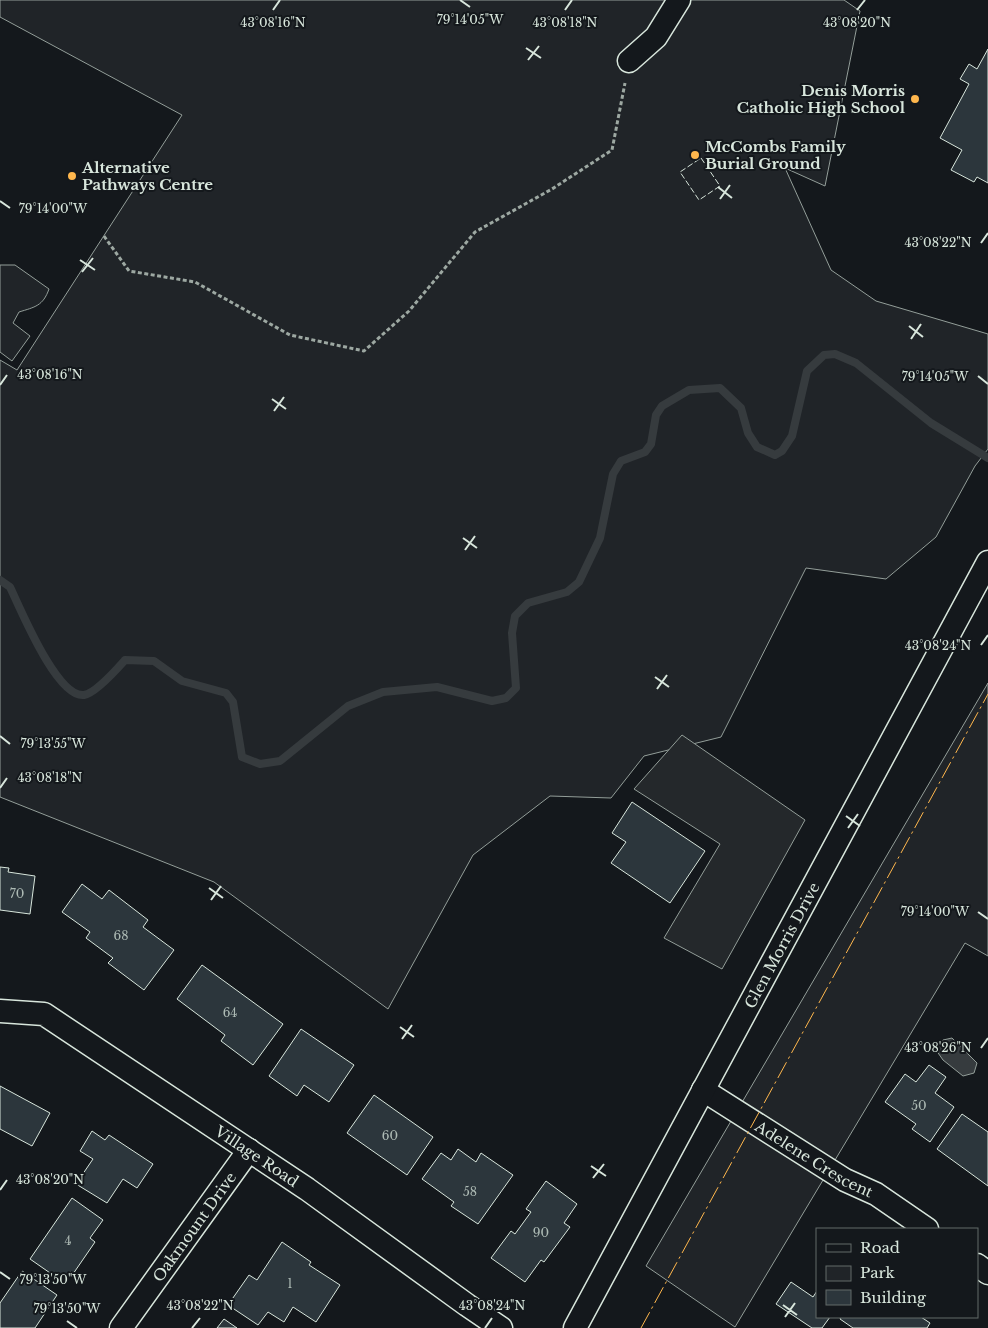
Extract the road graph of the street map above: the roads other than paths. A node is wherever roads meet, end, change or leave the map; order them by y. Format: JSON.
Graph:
{"nodes":[{"id":1,"x":679,"y":0,"type":"edge"},
{"id":2,"x":629,"y":61,"type":"road end"},
{"id":3,"x":988,"y":562,"type":"edge"},
{"id":4,"x":0,"y":1012,"type":"edge"},
{"id":5,"x":703,"y":1090,"type":"junction"},
{"id":6,"x":249,"y":1150,"type":"junction"},
{"id":7,"x":925,"y":1228,"type":"edge"},
{"id":8,"x":121,"y":1328,"type":"edge"},
{"id":9,"x":502,"y":1328,"type":"edge"},
{"id":10,"x":575,"y":1328,"type":"edge"}],
"edges":[{"from":1,"to":2,"type":"street"},
{"from":3,"to":5,"type":"street","name":"Glen Morris Drive"},
{"from":4,"to":6,"type":"street","name":"Village Road"},
{"from":5,"to":7,"type":"street","name":"Adelene Crescent"},
{"from":5,"to":10,"type":"street","name":"Glen Morris Drive"},
{"from":6,"to":8,"type":"street","name":"Oakmount Drive"},
{"from":6,"to":9,"type":"street","name":"Village Road"}]}
